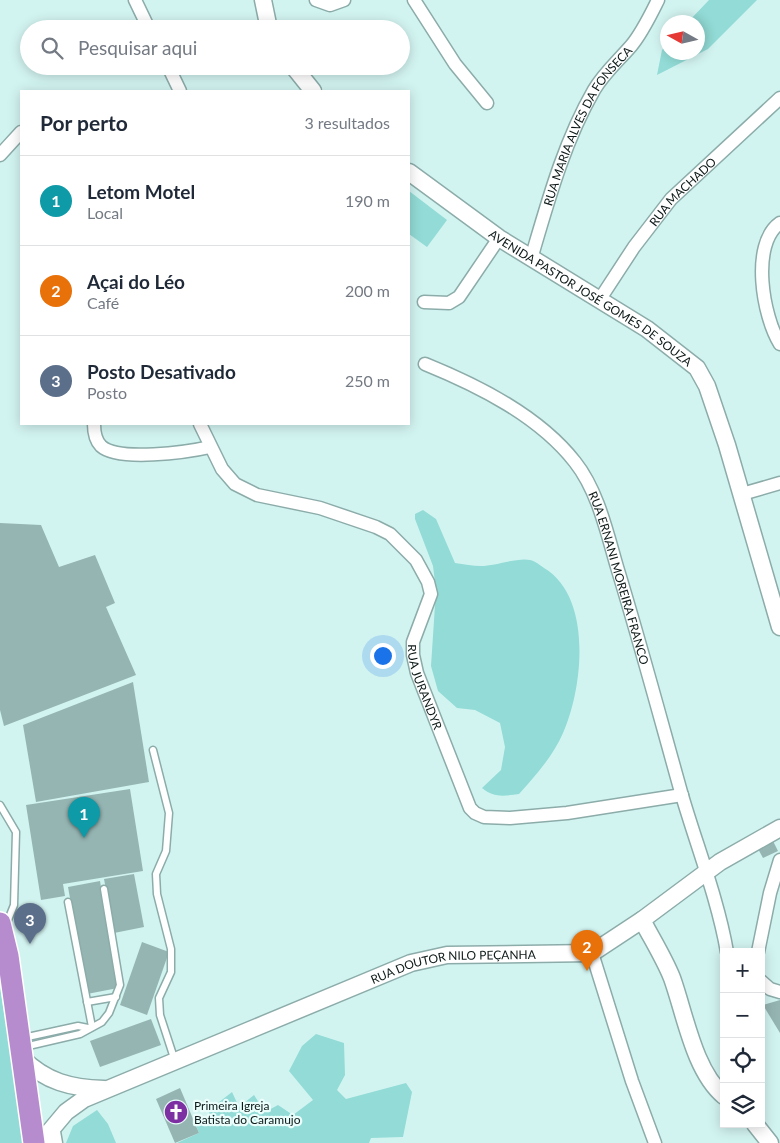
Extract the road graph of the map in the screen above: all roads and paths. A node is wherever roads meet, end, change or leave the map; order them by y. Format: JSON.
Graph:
{"nodes":[{"id":1,"x":135,"y":0,"type":"edge"},
{"id":2,"x":263,"y":0,"type":"edge"},
{"id":3,"x":316,"y":0,"type":"edge"},
{"id":4,"x":344,"y":0,"type":"edge"},
{"id":5,"x":414,"y":0,"type":"edge"},
{"id":6,"x":658,"y":0,"type":"edge"},
{"id":7,"x":145,"y":20,"type":"edge"},
{"id":8,"x":267,"y":20,"type":"edge"},
{"id":9,"x":172,"y":75,"type":"edge"},
{"id":10,"x":300,"y":75,"type":"edge"},
{"id":11,"x":180,"y":90,"type":"edge"},
{"id":12,"x":311,"y":90,"type":"edge"},
{"id":13,"x":780,"y":98,"type":"edge"},
{"id":14,"x":487,"y":103,"type":"dead end"},
{"id":15,"x":20,"y":133,"type":"edge"},
{"id":16,"x":0,"y":156,"type":"edge"},
{"id":17,"x":410,"y":173,"type":"edge"},
{"id":18,"x":780,"y":223,"type":"edge"},
{"id":19,"x":499,"y":238,"type":"junction"},
{"id":20,"x":530,"y":258,"type":"junction"},
{"id":21,"x":600,"y":299,"type":"junction"},
{"id":22,"x":424,"y":302,"type":"dead end"},
{"id":23,"x":780,"y":344,"type":"edge"},
{"id":24,"x":425,"y":364,"type":"dead end"},
{"id":25,"x":94,"y":425,"type":"edge"},
{"id":26,"x":200,"y":425,"type":"edge"},
{"id":27,"x":210,"y":447,"type":"junction"},
{"id":28,"x":780,"y":482,"type":"edge"},
{"id":29,"x":742,"y":494,"type":"junction"},
{"id":30,"x":780,"y":627,"type":"edge"},
{"id":31,"x":153,"y":750,"type":"dead end"},
{"id":32,"x":682,"y":795,"type":"junction"},
{"id":33,"x":0,"y":805,"type":"edge"},
{"id":34,"x":780,"y":828,"type":"edge"},
{"id":35,"x":780,"y":860,"type":"edge"},
{"id":36,"x":706,"y":872,"type":"junction"},
{"id":37,"x":104,"y":889,"type":"dead end"},
{"id":38,"x":68,"y":902,"type":"dead end"},
{"id":39,"x":642,"y":920,"type":"junction"},
{"id":40,"x":1,"y":926,"type":"edge"},
{"id":41,"x":726,"y":948,"type":"edge"},
{"id":42,"x":759,"y":948,"type":"edge"},
{"id":43,"x":592,"y":953,"type":"junction"},
{"id":44,"x":4,"y":954,"type":"edge"},
{"id":45,"x":765,"y":985,"type":"edge"},
{"id":46,"x":780,"y":992,"type":"edge"},
{"id":47,"x":116,"y":997,"type":"junction"},
{"id":48,"x":87,"y":1002,"type":"junction"},
{"id":49,"x":90,"y":1028,"type":"junction"},
{"id":50,"x":21,"y":1048,"type":"junction"},
{"id":51,"x":176,"y":1062,"type":"junction"},
{"id":52,"x":111,"y":1089,"type":"junction"},
{"id":53,"x":720,"y":1092,"type":"edge"},
{"id":54,"x":54,"y":1126,"type":"junction"},
{"id":55,"x":757,"y":1128,"type":"edge"},
{"id":56,"x":34,"y":1143,"type":"edge"},
{"id":57,"x":40,"y":1143,"type":"edge"},
{"id":58,"x":56,"y":1143,"type":"edge"},
{"id":59,"x":655,"y":1143,"type":"edge"},
{"id":60,"x":770,"y":1143,"type":"edge"}],
"edges":[{"from":1,"to":7,"type":"street"},
{"from":2,"to":8,"type":"street"},
{"from":3,"to":4,"type":"street"},
{"from":5,"to":14,"type":"street"},
{"from":6,"to":20,"type":"street","name":"RUA MARIA ALVES DA FONSECA"},
{"from":9,"to":11,"type":"street"},
{"from":10,"to":12,"type":"street"},
{"from":13,"to":21,"type":"street","name":"RUA MACHADO"},
{"from":15,"to":16,"type":"street"},
{"from":17,"to":19,"type":"street","name":"AVENIDA PASTOR JOSÉ GOMES DE SOUZA"},
{"from":18,"to":23,"type":"street"},
{"from":19,"to":20,"type":"street","name":"AVENIDA PASTOR JOSÉ GOMES DE SOUZA"},
{"from":19,"to":22,"type":"street"},
{"from":20,"to":21,"type":"street","name":"AVENIDA PASTOR JOSÉ GOMES DE SOUZA"},
{"from":21,"to":29,"type":"street","name":"AVENIDA PASTOR JOSÉ GOMES DE SOUZA"},
{"from":24,"to":32,"type":"street","name":"RUA ERNANI MOREIRA FRANCO"},
{"from":25,"to":27,"type":"street"},
{"from":26,"to":27,"type":"street","name":"RUA JURANDYR"},
{"from":27,"to":32,"type":"street","name":"RUA JURANDYR"},
{"from":28,"to":29,"type":"street"},
{"from":29,"to":30,"type":"street","name":"AVENIDA PASTOR JOSÉ GOMES DE SOUZA"},
{"from":31,"to":51,"type":"lane"},
{"from":32,"to":36,"type":"street","name":"RUA ERNANI MOREIRA FRANCO"},
{"from":33,"to":40,"type":"lane"},
{"from":34,"to":36,"type":"street"},
{"from":35,"to":42,"type":"street"},
{"from":36,"to":39,"type":"street"},
{"from":36,"to":41,"type":"street","name":"RUA ERNANI MOREIRA FRANCO"},
{"from":37,"to":47,"type":"lane"},
{"from":38,"to":48,"type":"lane"},
{"from":39,"to":43,"type":"street"},
{"from":39,"to":53,"type":"street"},
{"from":40,"to":44,"type":"highway"},
{"from":43,"to":51,"type":"street","name":"RUA DOUTOR NILO PEÇANHA"},
{"from":43,"to":59,"type":"street"},
{"from":44,"to":50,"type":"highway"},
{"from":45,"to":46,"type":"street"},
{"from":47,"to":48,"type":"lane"},
{"from":47,"to":49,"type":"lane"},
{"from":48,"to":49,"type":"lane"},
{"from":49,"to":50,"type":"lane"},
{"from":50,"to":52,"type":"street","name":"RUA DOUTOR NILO PEÇANHA"},
{"from":50,"to":56,"type":"highway"},
{"from":51,"to":52,"type":"street","name":"RUA DOUTOR NILO PEÇANHA"},
{"from":52,"to":54,"type":"street","name":"RUA DOUTOR NILO PEÇANHA"},
{"from":54,"to":57,"type":"street","name":"RUA DOUTOR NILO PEÇANHA"},
{"from":54,"to":58,"type":"street"},
{"from":55,"to":60,"type":"street"}]}
